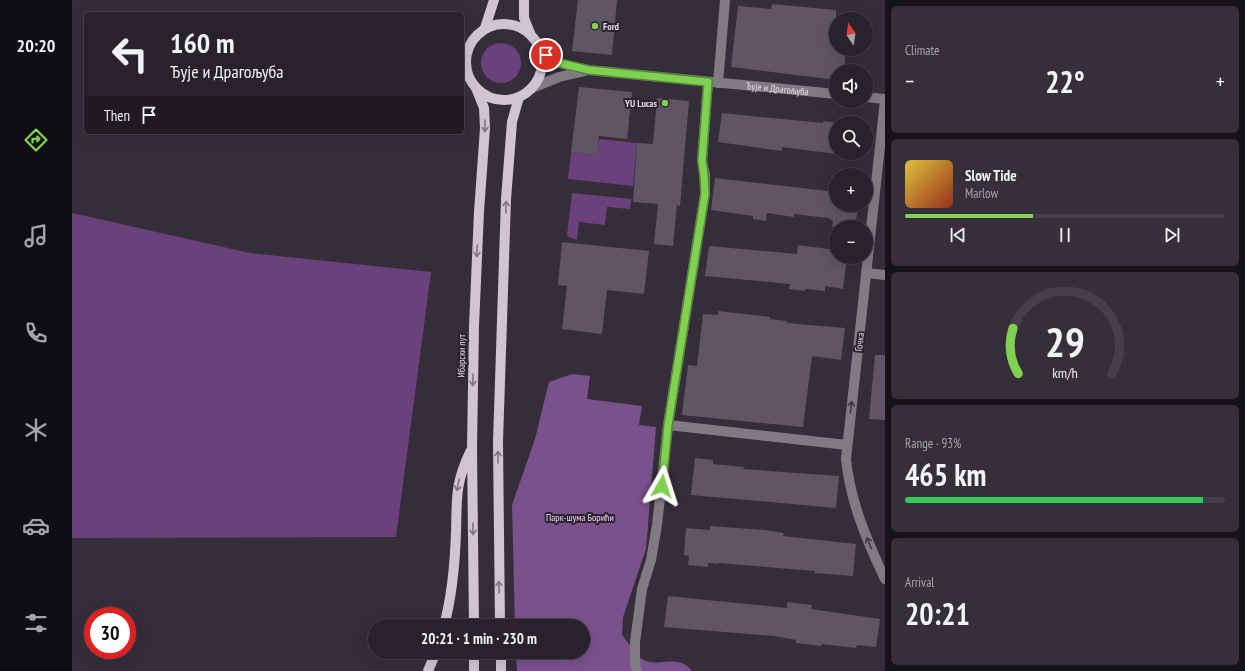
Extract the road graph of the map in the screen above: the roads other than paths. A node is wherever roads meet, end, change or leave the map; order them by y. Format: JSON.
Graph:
{"nodes":[{"id":1,"x":494,"y":0,"type":"edge"},
{"id":2,"x":524,"y":0,"type":"edge"},
{"id":3,"x":725,"y":0,"type":"edge"},
{"id":4,"x":485,"y":28,"type":"junction"},
{"id":5,"x":530,"y":33,"type":"junction"},
{"id":6,"x":538,"y":43,"type":"junction"},
{"id":7,"x":589,"y":70,"type":"junction"},
{"id":8,"x":713,"y":82,"type":"junction"},
{"id":9,"x":476,"y":88,"type":"junction"},
{"id":10,"x":532,"y":88,"type":"junction"},
{"id":11,"x":829,"y":93,"type":"edge"},
{"id":12,"x":519,"y":97,"type":"junction"},
{"id":13,"x":873,"y":98,"type":"edge"},
{"id":14,"x":885,"y":100,"type":"edge"},
{"id":15,"x":866,"y":273,"type":"junction"},
{"id":16,"x":885,"y":275,"type":"edge"},
{"id":17,"x":668,"y":425,"type":"junction"},
{"id":18,"x":847,"y":446,"type":"junction"},
{"id":19,"x":472,"y":448,"type":"junction"},
{"id":20,"x":885,"y":579,"type":"edge"},
{"id":21,"x":445,"y":619,"type":"edge"},
{"id":22,"x":474,"y":619,"type":"edge"},
{"id":23,"x":500,"y":619,"type":"edge"},
{"id":24,"x":433,"y":659,"type":"edge"},
{"id":25,"x":474,"y":659,"type":"edge"},
{"id":26,"x":500,"y":659,"type":"edge"},
{"id":27,"x":428,"y":671,"type":"edge"},
{"id":28,"x":474,"y":671,"type":"edge"},
{"id":29,"x":501,"y":671,"type":"edge"},
{"id":30,"x":636,"y":671,"type":"edge"}],
"edges":[{"from":1,"to":4,"type":"main road"},
{"from":2,"to":5,"type":"main road"},
{"from":3,"to":8,"type":"street"},
{"from":4,"to":5,"type":"main road"},
{"from":4,"to":9,"type":"main road"},
{"from":5,"to":6,"type":"main road"},
{"from":6,"to":7,"type":"street","name":"Ђује и Драгољуба"},
{"from":6,"to":10,"type":"main road"},
{"from":7,"to":8,"type":"street","name":"Ђује и Драгољуба"},
{"from":7,"to":10,"type":"street","name":"Ђује и Драгољуба"},
{"from":8,"to":11,"type":"street","name":"Ђује и Драгољуба"},
{"from":8,"to":17,"type":"street"},
{"from":9,"to":12,"type":"main road"},
{"from":9,"to":19,"type":"main road","name":"Ибарски пут","one_way":true},
{"from":10,"to":12,"type":"main road"},
{"from":23,"to":12,"type":"main road","one_way":true},
{"from":13,"to":14,"type":"street"},
{"from":14,"to":15,"type":"street","name":"Гочка"},
{"from":15,"to":16,"type":"street"},
{"from":18,"to":15,"type":"street","name":"Гочка","one_way":true},
{"from":17,"to":18,"type":"street"},
{"from":17,"to":30,"type":"street"},
{"from":20,"to":18,"type":"street","name":"Гочка","one_way":true},
{"from":19,"to":21,"type":"main road","one_way":true},
{"from":19,"to":22,"type":"main road","name":"Ибарски пут","one_way":true},
{"from":24,"to":27,"type":"main road"},
{"from":25,"to":28,"type":"main road"},
{"from":26,"to":29,"type":"main road"}]}
